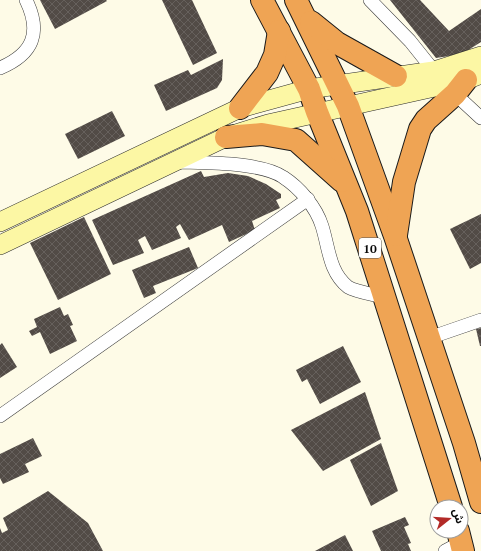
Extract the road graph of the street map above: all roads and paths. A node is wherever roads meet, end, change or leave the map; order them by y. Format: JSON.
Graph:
{"nodes":[{"id":1,"x":26,"y":0,"type":"edge"},
{"id":2,"x":262,"y":0,"type":"edge"},
{"id":3,"x":370,"y":0,"type":"edge"},
{"id":4,"x":301,"y":9,"type":"edge"},
{"id":5,"x":279,"y":31,"type":"junction"},
{"id":6,"x":481,"y":56,"type":"edge"},
{"id":7,"x":0,"y":68,"type":"edge"},
{"id":8,"x":434,"y":71,"type":"junction"},
{"id":9,"x":396,"y":76,"type":"junction"},
{"id":10,"x":467,"y":83,"type":"edge"},
{"id":11,"x":338,"y":84,"type":"junction"},
{"id":12,"x":309,"y":89,"type":"junction"},
{"id":13,"x":348,"y":106,"type":"junction"},
{"id":14,"x":240,"y":108,"type":"junction"},
{"id":15,"x":317,"y":112,"type":"junction"},
{"id":16,"x":481,"y":118,"type":"edge"},
{"id":17,"x":226,"y":137,"type":"junction"},
{"id":18,"x":172,"y":161,"type":"junction"},
{"id":19,"x":347,"y":185,"type":"junction"},
{"id":20,"x":308,"y":199,"type":"junction"},
{"id":21,"x":0,"y":222,"type":"edge"},
{"id":22,"x":395,"y":236,"type":"junction"},
{"id":23,"x":0,"y":245,"type":"edge"},
{"id":24,"x":386,"y":298,"type":"junction"},
{"id":25,"x":481,"y":320,"type":"edge"},
{"id":26,"x":429,"y":338,"type":"junction"},
{"id":27,"x":0,"y":416,"type":"edge"},
{"id":28,"x":449,"y":499,"type":"edge"},
{"id":29,"x":481,"y":502,"type":"edge"}],
"edges":[{"from":1,"to":7,"type":"street"},
{"from":2,"to":5,"type":"highway","number":"10"},
{"from":3,"to":8,"type":"street"},
{"from":4,"to":9,"type":"highway"},
{"from":4,"to":11,"type":"highway","number":"10"},
{"from":5,"to":12,"type":"highway","number":"10"},
{"from":5,"to":14,"type":"highway"},
{"from":6,"to":8,"type":"main road"},
{"from":8,"to":9,"type":"main road"},
{"from":9,"to":11,"type":"main road"},
{"from":10,"to":13,"type":"main road"},
{"from":10,"to":16,"type":"street"},
{"from":10,"to":22,"type":"highway"},
{"from":11,"to":12,"type":"main road"},
{"from":11,"to":13,"type":"highway","number":"10"},
{"from":12,"to":14,"type":"main road"},
{"from":12,"to":15,"type":"highway","number":"10"},
{"from":13,"to":15,"type":"main road"},
{"from":13,"to":22,"type":"highway","number":"10"},
{"from":14,"to":21,"type":"main road"},
{"from":15,"to":17,"type":"main road"},
{"from":15,"to":19,"type":"highway","number":"10"},
{"from":17,"to":18,"type":"main road"},
{"from":17,"to":19,"type":"highway"},
{"from":18,"to":20,"type":"street"},
{"from":18,"to":23,"type":"main road"},
{"from":19,"to":24,"type":"highway","number":"10"},
{"from":20,"to":24,"type":"street"},
{"from":20,"to":27,"type":"street"},
{"from":22,"to":26,"type":"highway","number":"10"},
{"from":24,"to":28,"type":"highway","number":"10"},
{"from":25,"to":26,"type":"street"},
{"from":26,"to":29,"type":"highway","number":"10"}]}
